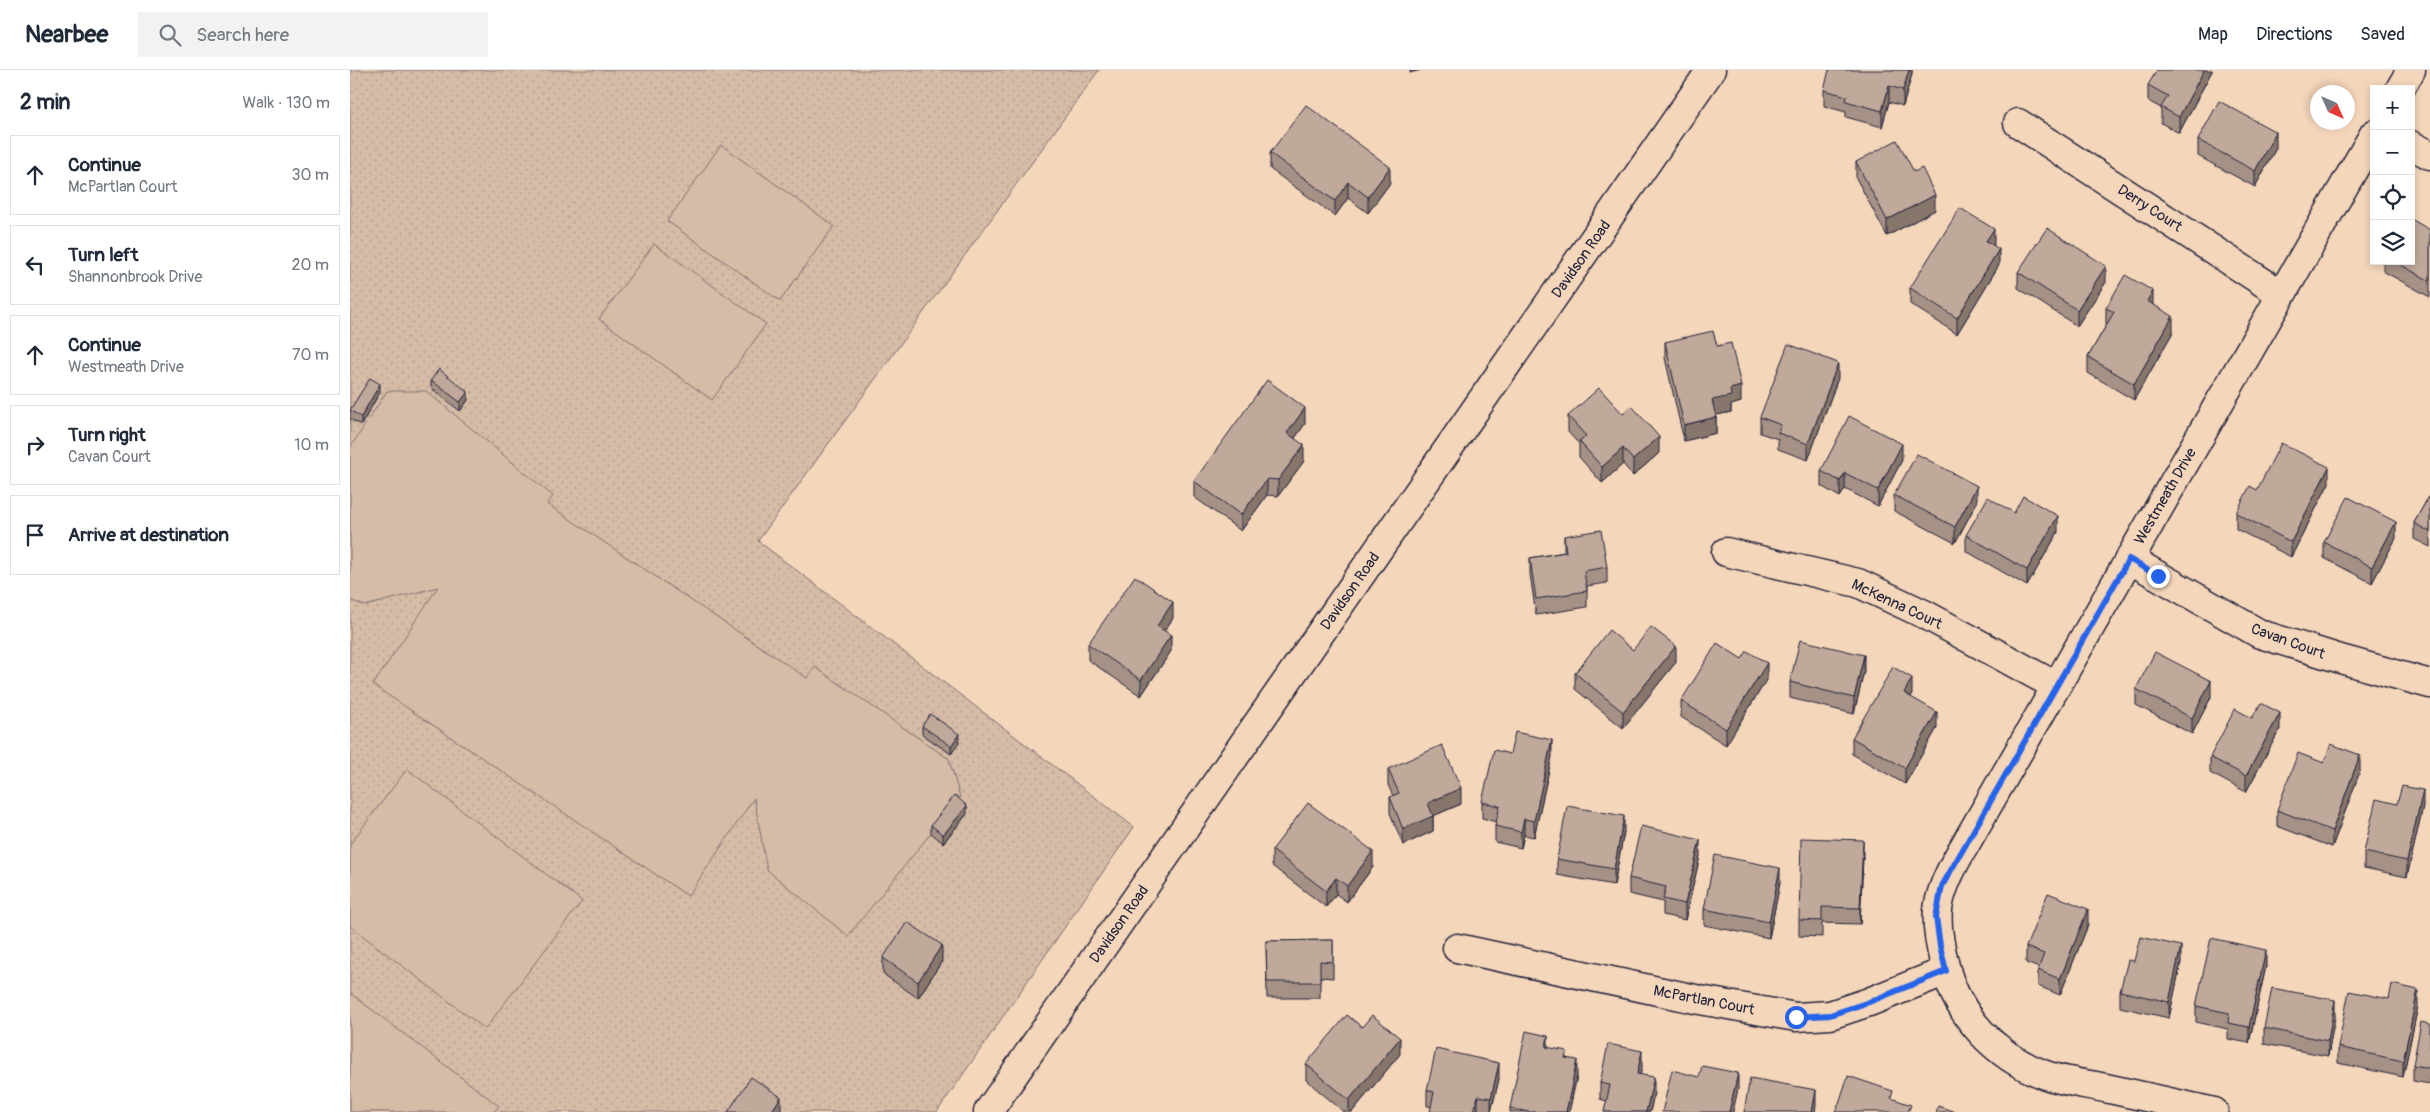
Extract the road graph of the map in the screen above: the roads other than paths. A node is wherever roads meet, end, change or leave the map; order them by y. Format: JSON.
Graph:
{"nodes":[{"id":1,"x":1711,"y":70,"type":"edge"},
{"id":2,"x":2411,"y":70,"type":"edge"},
{"id":3,"x":2402,"y":85,"type":"edge"},
{"id":4,"x":2018,"y":123,"type":"dead end"},
{"id":5,"x":2370,"y":141,"type":"edge"},
{"id":6,"x":2415,"y":147,"type":"edge"},
{"id":7,"x":2430,"y":155,"type":"edge"},
{"id":8,"x":2281,"y":294,"type":"junction"},
{"id":9,"x":1726,"y":552,"type":"dead end"},
{"id":10,"x":2129,"y":559,"type":"junction"},
{"id":11,"x":2430,"y":684,"type":"edge"},
{"id":12,"x":2056,"y":686,"type":"junction"},
{"id":13,"x":1457,"y":948,"type":"dead end"},
{"id":14,"x":1946,"y":971,"type":"junction"},
{"id":15,"x":988,"y":1112,"type":"edge"},
{"id":16,"x":2214,"y":1112,"type":"edge"}],
"edges":[{"from":1,"to":15,"type":"street","name":"Davidson Road"},
{"from":2,"to":3,"type":"street"},
{"from":4,"to":8,"type":"street","name":"Derry Court"},
{"from":5,"to":8,"type":"street","name":"Westmeath Drive"},
{"from":6,"to":7,"type":"street"},
{"from":8,"to":10,"type":"street","name":"Westmeath Drive"},
{"from":9,"to":12,"type":"street","name":"McKenna Court"},
{"from":10,"to":11,"type":"street","name":"Cavan Court"},
{"from":10,"to":12,"type":"street","name":"Westmeath Drive"},
{"from":12,"to":14,"type":"street","name":"Westmeath Drive"},
{"from":13,"to":14,"type":"street","name":"McPartlan Court"},
{"from":14,"to":16,"type":"street","name":"Westmeath Drive"}]}
